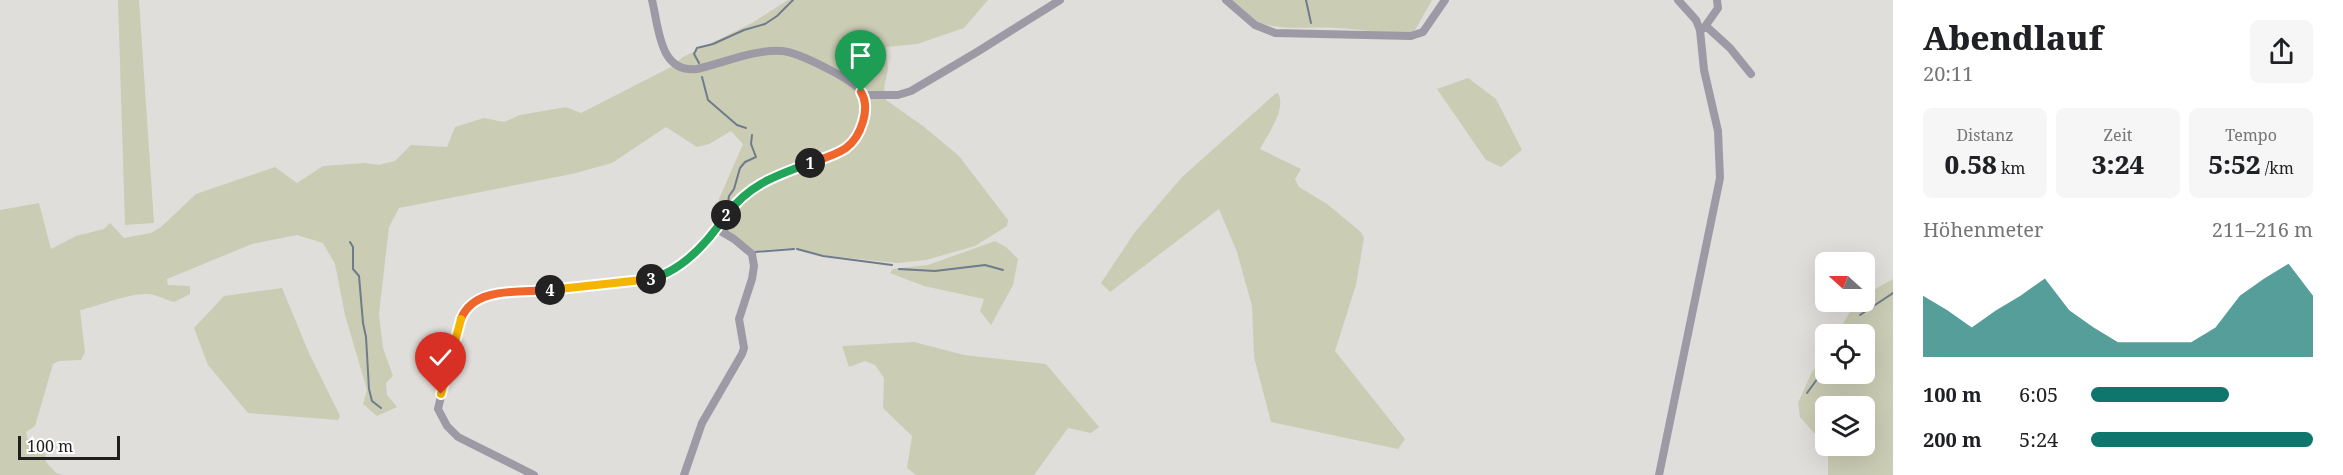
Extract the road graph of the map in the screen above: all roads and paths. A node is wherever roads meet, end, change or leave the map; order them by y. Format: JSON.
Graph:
{"nodes":[{"id":1,"x":652,"y":0,"type":"edge"},
{"id":2,"x":1060,"y":0,"type":"edge"},
{"id":3,"x":1226,"y":0,"type":"edge"},
{"id":4,"x":1445,"y":0,"type":"edge"},
{"id":5,"x":1678,"y":0,"type":"edge"},
{"id":6,"x":1717,"y":0,"type":"edge"},
{"id":7,"x":1703,"y":28,"type":"junction"},
{"id":8,"x":1750,"y":74,"type":"dead end"},
{"id":9,"x":864,"y":95,"type":"junction"},
{"id":10,"x":717,"y":229,"type":"junction"},
{"id":11,"x":534,"y":475,"type":"edge"},
{"id":12,"x":684,"y":475,"type":"edge"},
{"id":13,"x":1659,"y":475,"type":"edge"}],
"edges":[{"from":1,"to":9,"type":"street"},
{"from":2,"to":9,"type":"street"},
{"from":3,"to":4,"type":"street"},
{"from":5,"to":7,"type":"street"},
{"from":6,"to":7,"type":"street"},
{"from":7,"to":8,"type":"street"},
{"from":7,"to":13,"type":"street"},
{"from":9,"to":10,"type":"street"},
{"from":10,"to":11,"type":"street"},
{"from":10,"to":12,"type":"street"}]}
